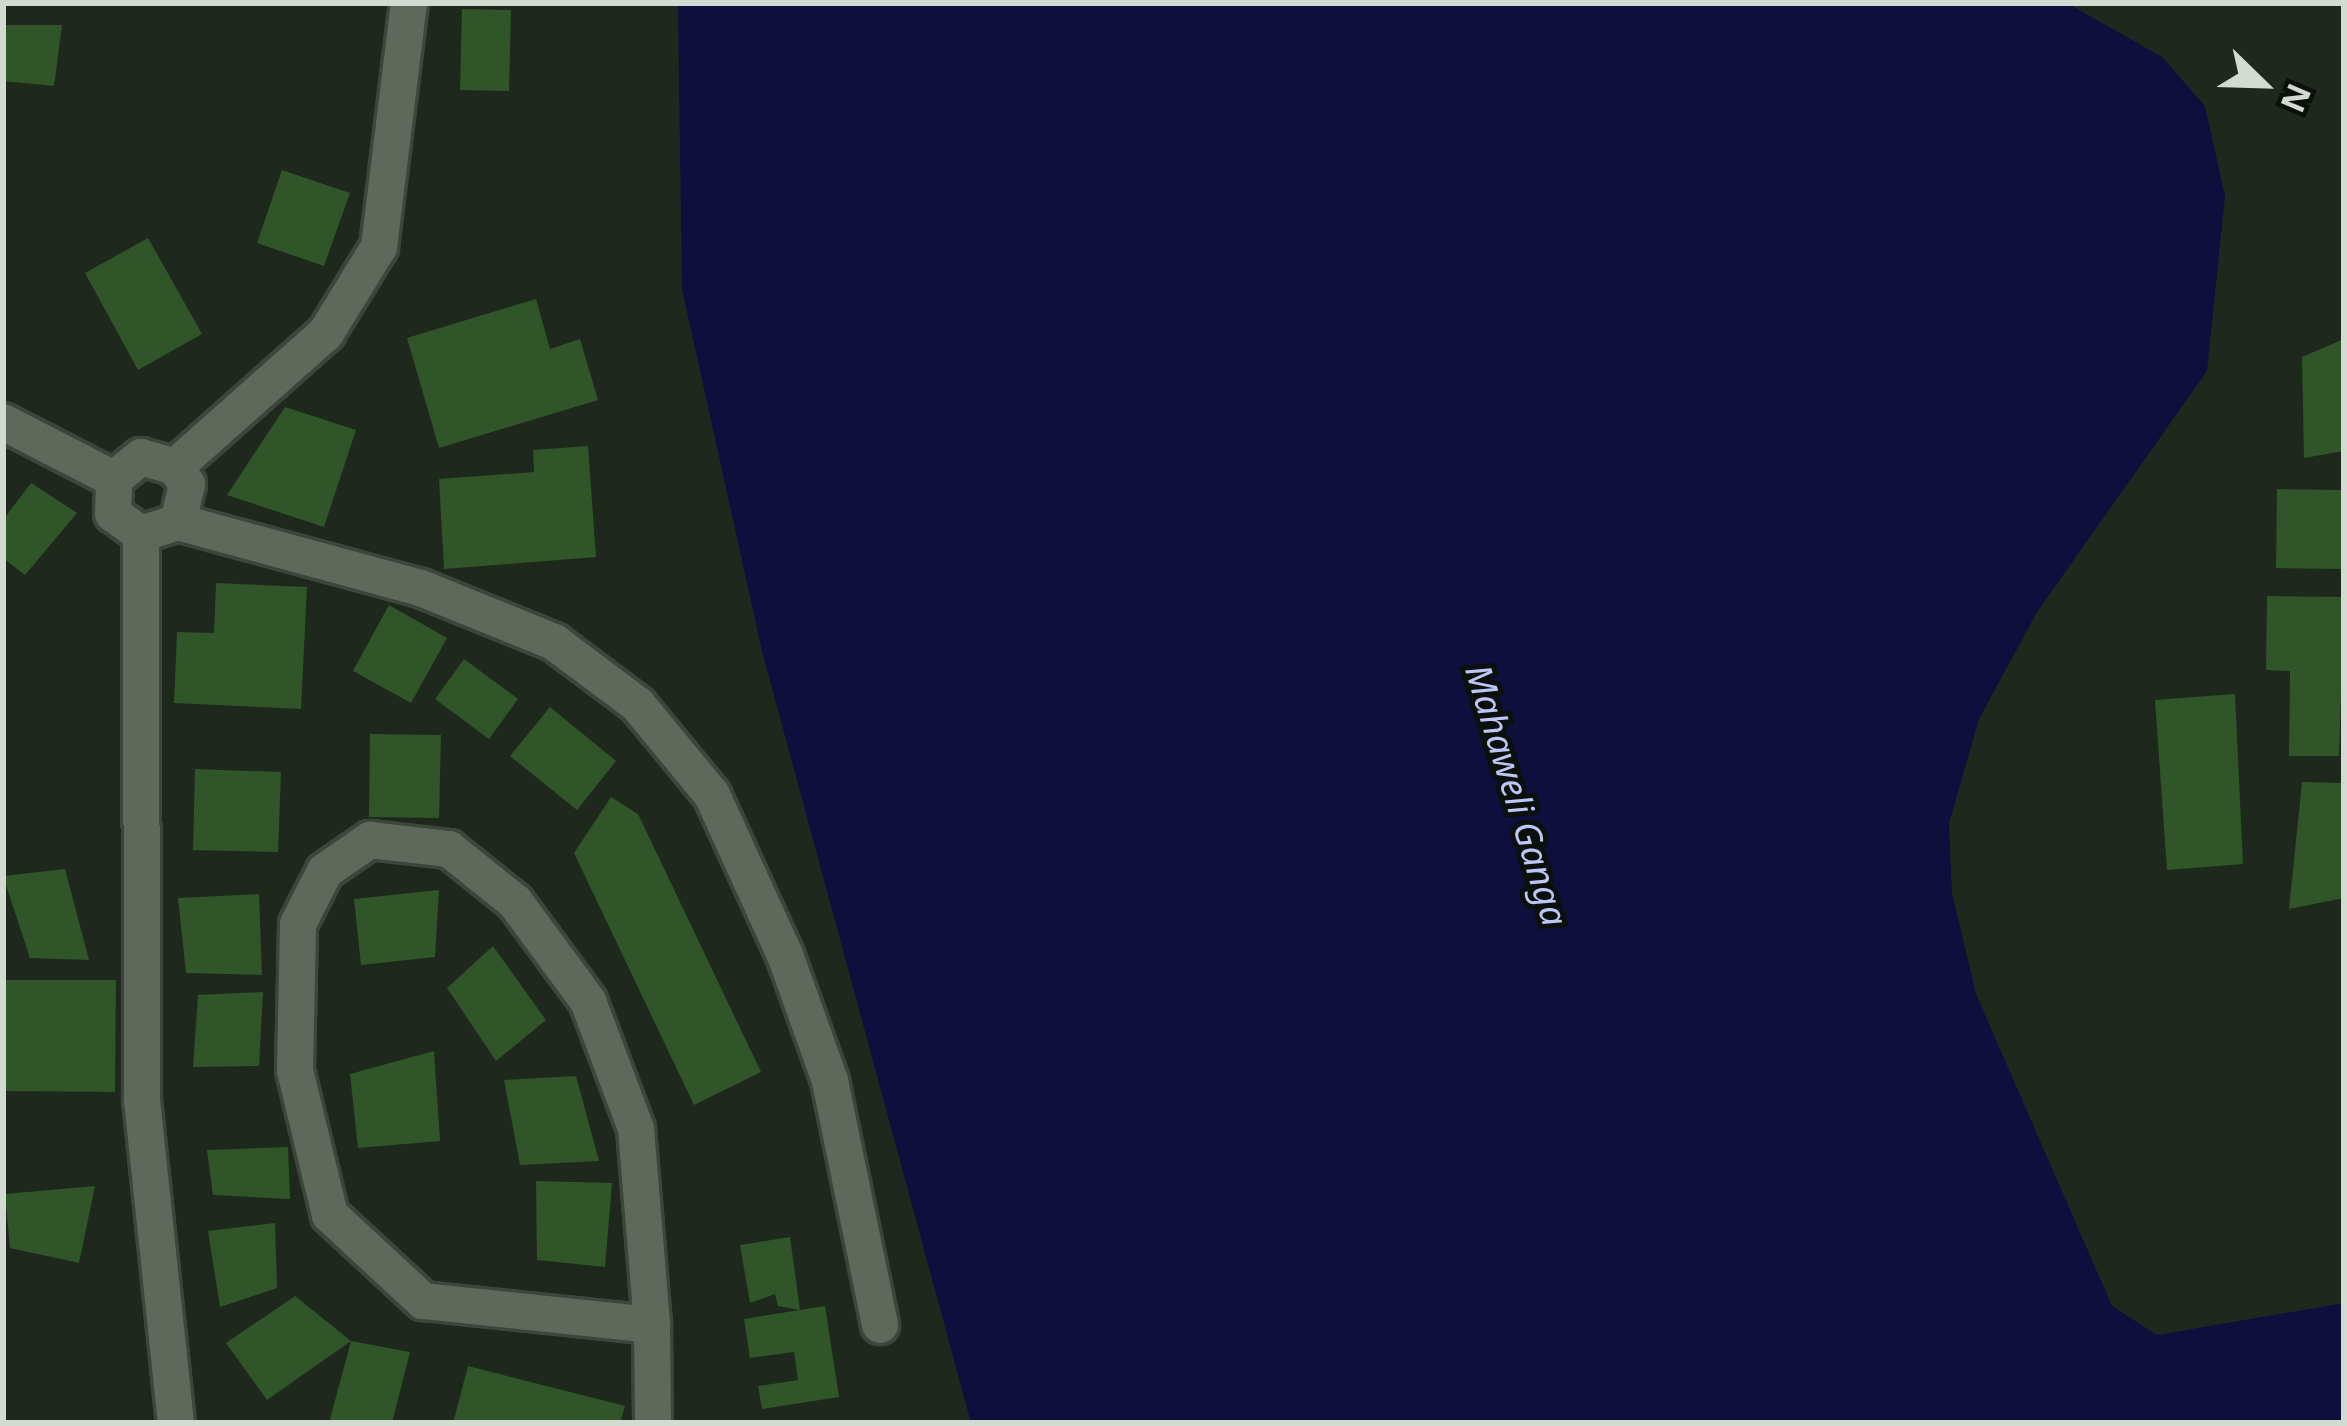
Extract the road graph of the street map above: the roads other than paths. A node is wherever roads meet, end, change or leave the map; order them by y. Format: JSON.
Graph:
{"nodes":[{"id":1,"x":409,"y":3,"type":"edge"},
{"id":2,"x":3,"y":422,"type":"edge"},
{"id":3,"x":176,"y":467,"type":"junction"},
{"id":4,"x":114,"y":479,"type":"junction"},
{"id":5,"x":178,"y":522,"type":"junction"},
{"id":6,"x":141,"y":534,"type":"junction"},
{"id":7,"x":880,"y":1324,"type":"dead end"},
{"id":8,"x":652,"y":1325,"type":"junction"},
{"id":9,"x":181,"y":1421,"type":"edge"},
{"id":10,"x":653,"y":1423,"type":"edge"}],
"edges":[{"from":1,"to":3,"type":"street"},
{"from":2,"to":4,"type":"street"},
{"from":3,"to":4,"type":"street"},
{"from":3,"to":5,"type":"street"},
{"from":4,"to":6,"type":"street"},
{"from":5,"to":6,"type":"street"},
{"from":5,"to":7,"type":"street"},
{"from":6,"to":9,"type":"street"},
{"from":8,"to":8,"type":"street"},
{"from":8,"to":10,"type":"street"}]}
